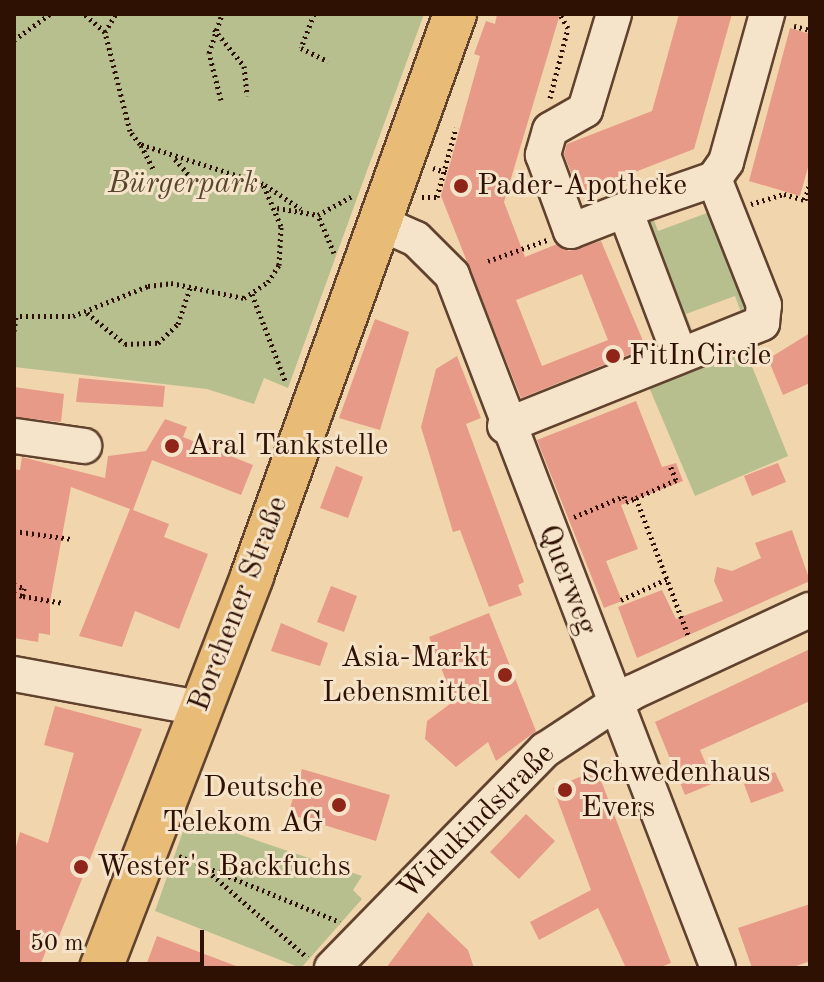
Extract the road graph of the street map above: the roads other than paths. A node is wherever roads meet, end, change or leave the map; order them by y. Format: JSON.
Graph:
{"nodes":[{"id":1,"x":455,"y":14,"type":"edge"},
{"id":2,"x":614,"y":14,"type":"edge"},
{"id":3,"x":767,"y":14,"type":"edge"},
{"id":4,"x":714,"y":179,"type":"junction"},
{"id":5,"x":375,"y":205,"type":"junction"},
{"id":6,"x":625,"y":210,"type":"junction"},
{"id":7,"x":679,"y":353,"type":"junction"},
{"id":8,"x":505,"y":426,"type":"junction"},
{"id":9,"x":15,"y":436,"type":"edge"},
{"id":10,"x":84,"y":446,"type":"dead end"},
{"id":11,"x":810,"y":610,"type":"edge"},
{"id":12,"x":14,"y":674,"type":"edge"},
{"id":13,"x":614,"y":703,"type":"junction"},
{"id":14,"x":200,"y":708,"type":"junction"},
{"id":15,"x":101,"y":968,"type":"edge"},
{"id":16,"x":332,"y":968,"type":"edge"},
{"id":17,"x":718,"y":968,"type":"edge"}],
"edges":[{"from":1,"to":5,"type":"main road","name":"Borchener Straße"},
{"from":2,"to":6,"type":"street"},
{"from":3,"to":4,"type":"street"},
{"from":4,"to":6,"type":"street"},
{"from":4,"to":7,"type":"street"},
{"from":5,"to":8,"type":"street","name":"Querweg"},
{"from":5,"to":14,"type":"main road","name":"Borchener Straße"},
{"from":6,"to":7,"type":"street"},
{"from":7,"to":8,"type":"street"},
{"from":8,"to":13,"type":"street","name":"Querweg"},
{"from":9,"to":10,"type":"street"},
{"from":11,"to":13,"type":"street","name":"Widukindstraße"},
{"from":12,"to":14,"type":"street"},
{"from":13,"to":16,"type":"street","name":"Widukindstraße"},
{"from":13,"to":17,"type":"street","name":"Querweg"},
{"from":14,"to":15,"type":"main road","name":"Borchener Straße"}]}
